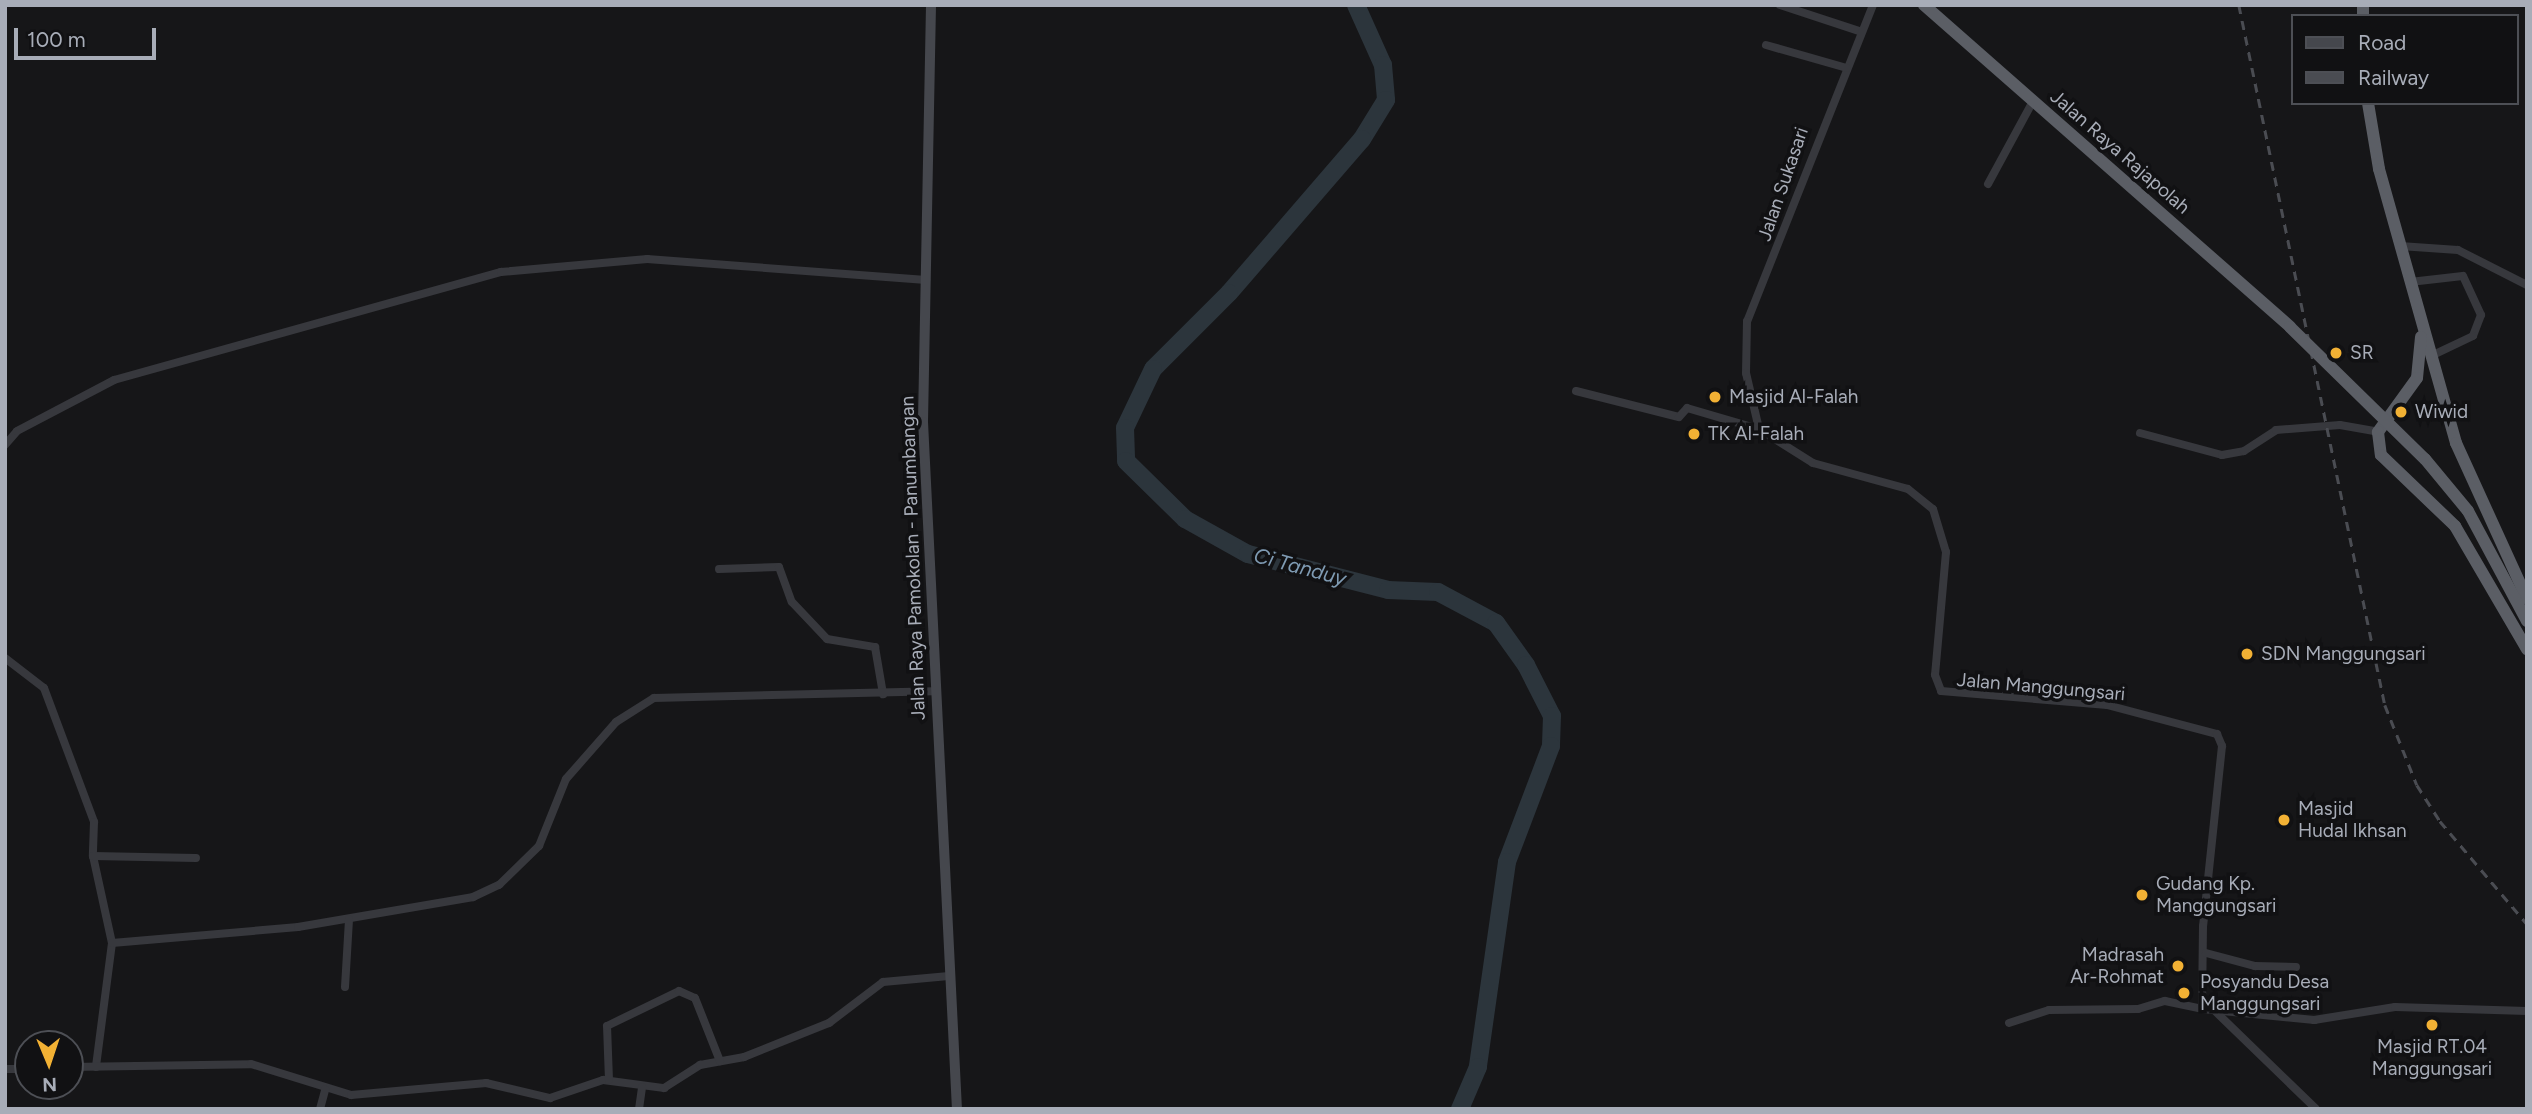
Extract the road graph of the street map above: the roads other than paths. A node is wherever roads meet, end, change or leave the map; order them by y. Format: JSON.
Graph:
{"nodes":[{"id":1,"x":930,"y":5,"type":"edge"},
{"id":2,"x":1780,"y":5,"type":"edge"},
{"id":3,"x":1873,"y":5,"type":"edge"},
{"id":4,"x":1924,"y":5,"type":"edge"},
{"id":5,"x":1862,"y":32,"type":"junction"},
{"id":6,"x":1766,"y":45,"type":"dead end"},
{"id":7,"x":1847,"y":68,"type":"junction"},
{"id":8,"x":2033,"y":100,"type":"junction"},
{"id":9,"x":2368,"y":105,"type":"edge"},
{"id":10,"x":1988,"y":184,"type":"dead end"},
{"id":11,"x":2400,"y":246,"type":"junction"},
{"id":12,"x":926,"y":280,"type":"junction"},
{"id":13,"x":2527,"y":285,"type":"edge"},
{"id":14,"x":2411,"y":287,"type":"junction"},
{"id":15,"x":2433,"y":355,"type":"junction"},
{"id":16,"x":1576,"y":391,"type":"dead end"},
{"id":17,"x":1759,"y":429,"type":"junction"},
{"id":18,"x":2378,"y":432,"type":"junction"},
{"id":19,"x":2140,"y":433,"type":"dead end"},
{"id":20,"x":5,"y":445,"type":"edge"},
{"id":21,"x":719,"y":569,"type":"dead end"},
{"id":22,"x":2522,"y":578,"type":"edge"},
{"id":23,"x":2527,"y":599,"type":"edge"},
{"id":24,"x":2527,"y":621,"type":"edge"},
{"id":25,"x":2527,"y":649,"type":"edge"},
{"id":26,"x":5,"y":658,"type":"edge"},
{"id":27,"x":934,"y":691,"type":"junction"},
{"id":28,"x":883,"y":695,"type":"junction"},
{"id":29,"x":93,"y":856,"type":"junction"},
{"id":30,"x":196,"y":858,"type":"dead end"},
{"id":31,"x":349,"y":919,"type":"junction"},
{"id":32,"x":112,"y":943,"type":"junction"},
{"id":33,"x":2206,"y":953,"type":"junction"},
{"id":34,"x":2296,"y":967,"type":"dead end"},
{"id":35,"x":949,"y":976,"type":"junction"},
{"id":36,"x":345,"y":987,"type":"dead end"},
{"id":37,"x":2202,"y":1009,"type":"junction"},
{"id":38,"x":2527,"y":1011,"type":"edge"},
{"id":39,"x":2216,"y":1013,"type":"junction"},
{"id":40,"x":2009,"y":1023,"type":"dead end"},
{"id":41,"x":720,"y":1061,"type":"junction"},
{"id":42,"x":84,"y":1067,"type":"edge"},
{"id":43,"x":96,"y":1067,"type":"junction"},
{"id":44,"x":608,"y":1080,"type":"junction"},
{"id":45,"x":642,"y":1087,"type":"junction"},
{"id":46,"x":325,"y":1090,"type":"junction"},
{"id":47,"x":320,"y":1109,"type":"edge"},
{"id":48,"x":639,"y":1109,"type":"edge"},
{"id":49,"x":957,"y":1109,"type":"edge"},
{"id":50,"x":2316,"y":1109,"type":"edge"}],
"edges":[{"from":1,"to":12,"type":"main road","name":"Jalan Raya Pamokolan - Panumbangan"},
{"from":2,"to":5,"type":"street"},
{"from":3,"to":5,"type":"street","name":"Jalan Sukasari"},
{"from":4,"to":8,"type":"highway","name":"Jalan Raya Rajapolah"},
{"from":5,"to":7,"type":"street","name":"Jalan Sukasari"},
{"from":6,"to":7,"type":"street"},
{"from":7,"to":17,"type":"street","name":"Jalan Sukasari"},
{"from":8,"to":10,"type":"street"},
{"from":8,"to":24,"type":"highway","name":"Jalan Raya Rajapolah","bridge":true},
{"from":9,"to":11,"type":"highway"},
{"from":11,"to":13,"type":"street"},
{"from":11,"to":14,"type":"highway"},
{"from":12,"to":20,"type":"street"},
{"from":12,"to":27,"type":"main road","name":"Jalan Raya Pamokolan - Panumbangan"},
{"from":14,"to":15,"type":"highway"},
{"from":14,"to":15,"type":"street"},
{"from":14,"to":18,"type":"highway"},
{"from":15,"to":22,"type":"highway"},
{"from":16,"to":17,"type":"street"},
{"from":17,"to":33,"type":"street","name":"Jalan Manggungsari"},
{"from":18,"to":19,"type":"street"},
{"from":18,"to":25,"type":"highway"},
{"from":21,"to":28,"type":"street"},
{"from":22,"to":23,"type":"highway"},
{"from":26,"to":29,"type":"street"},
{"from":27,"to":28,"type":"street"},
{"from":27,"to":35,"type":"main road","name":"Jalan Raya Pamokolan - Panumbangan"},
{"from":28,"to":31,"type":"street"},
{"from":29,"to":30,"type":"street"},
{"from":29,"to":32,"type":"street"},
{"from":31,"to":32,"type":"street"},
{"from":31,"to":36,"type":"street"},
{"from":32,"to":43,"type":"street"},
{"from":33,"to":34,"type":"street"},
{"from":33,"to":37,"type":"street","name":"Jalan Manggungsari"},
{"from":35,"to":41,"type":"street"},
{"from":35,"to":49,"type":"main road","name":"Jalan Raya Pamokolan - Panumbangan"},
{"from":37,"to":39,"type":"street"},
{"from":37,"to":40,"type":"street"},
{"from":38,"to":39,"type":"street"},
{"from":39,"to":50,"type":"street"},
{"from":41,"to":44,"type":"street"},
{"from":41,"to":45,"type":"street"},
{"from":42,"to":43,"type":"street"},
{"from":43,"to":46,"type":"street"},
{"from":44,"to":45,"type":"street"},
{"from":44,"to":46,"type":"street"},
{"from":45,"to":48,"type":"street"},
{"from":46,"to":47,"type":"street"}]}
